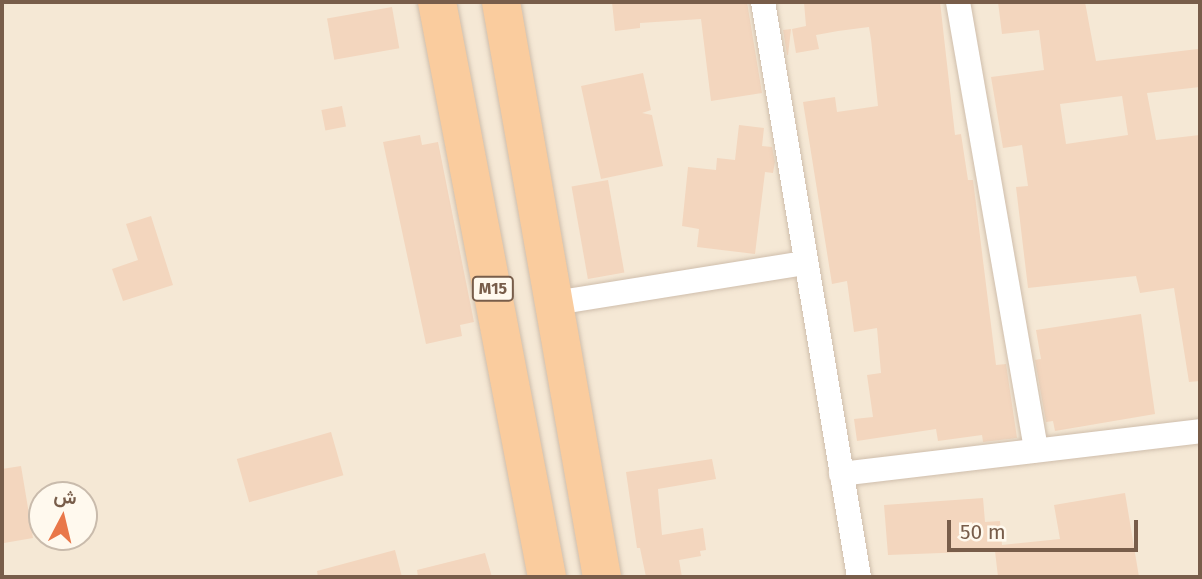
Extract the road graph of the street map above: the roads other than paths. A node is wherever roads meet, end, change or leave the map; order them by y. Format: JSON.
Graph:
{"nodes":[{"id":1,"x":436,"y":2,"type":"edge"},
{"id":2,"x":501,"y":2,"type":"edge"},
{"id":3,"x":763,"y":2,"type":"edge"},
{"id":4,"x":958,"y":2,"type":"edge"},
{"id":5,"x":806,"y":263,"type":"junction"},
{"id":6,"x":555,"y":303,"type":"junction"},
{"id":7,"x":1200,"y":430,"type":"edge"},
{"id":8,"x":1035,"y":450,"type":"junction"},
{"id":9,"x":841,"y":474,"type":"junction"},
{"id":10,"x":547,"y":577,"type":"edge"},
{"id":11,"x":602,"y":577,"type":"edge"},
{"id":12,"x":859,"y":577,"type":"edge"}],
"edges":[{"from":1,"to":10,"type":"highway","number":"M15"},
{"from":2,"to":6,"type":"highway"},
{"from":3,"to":5,"type":"street"},
{"from":4,"to":8,"type":"street"},
{"from":5,"to":6,"type":"street"},
{"from":5,"to":9,"type":"street"},
{"from":6,"to":11,"type":"highway"},
{"from":7,"to":8,"type":"street"},
{"from":8,"to":9,"type":"street"},
{"from":9,"to":12,"type":"street"}]}
